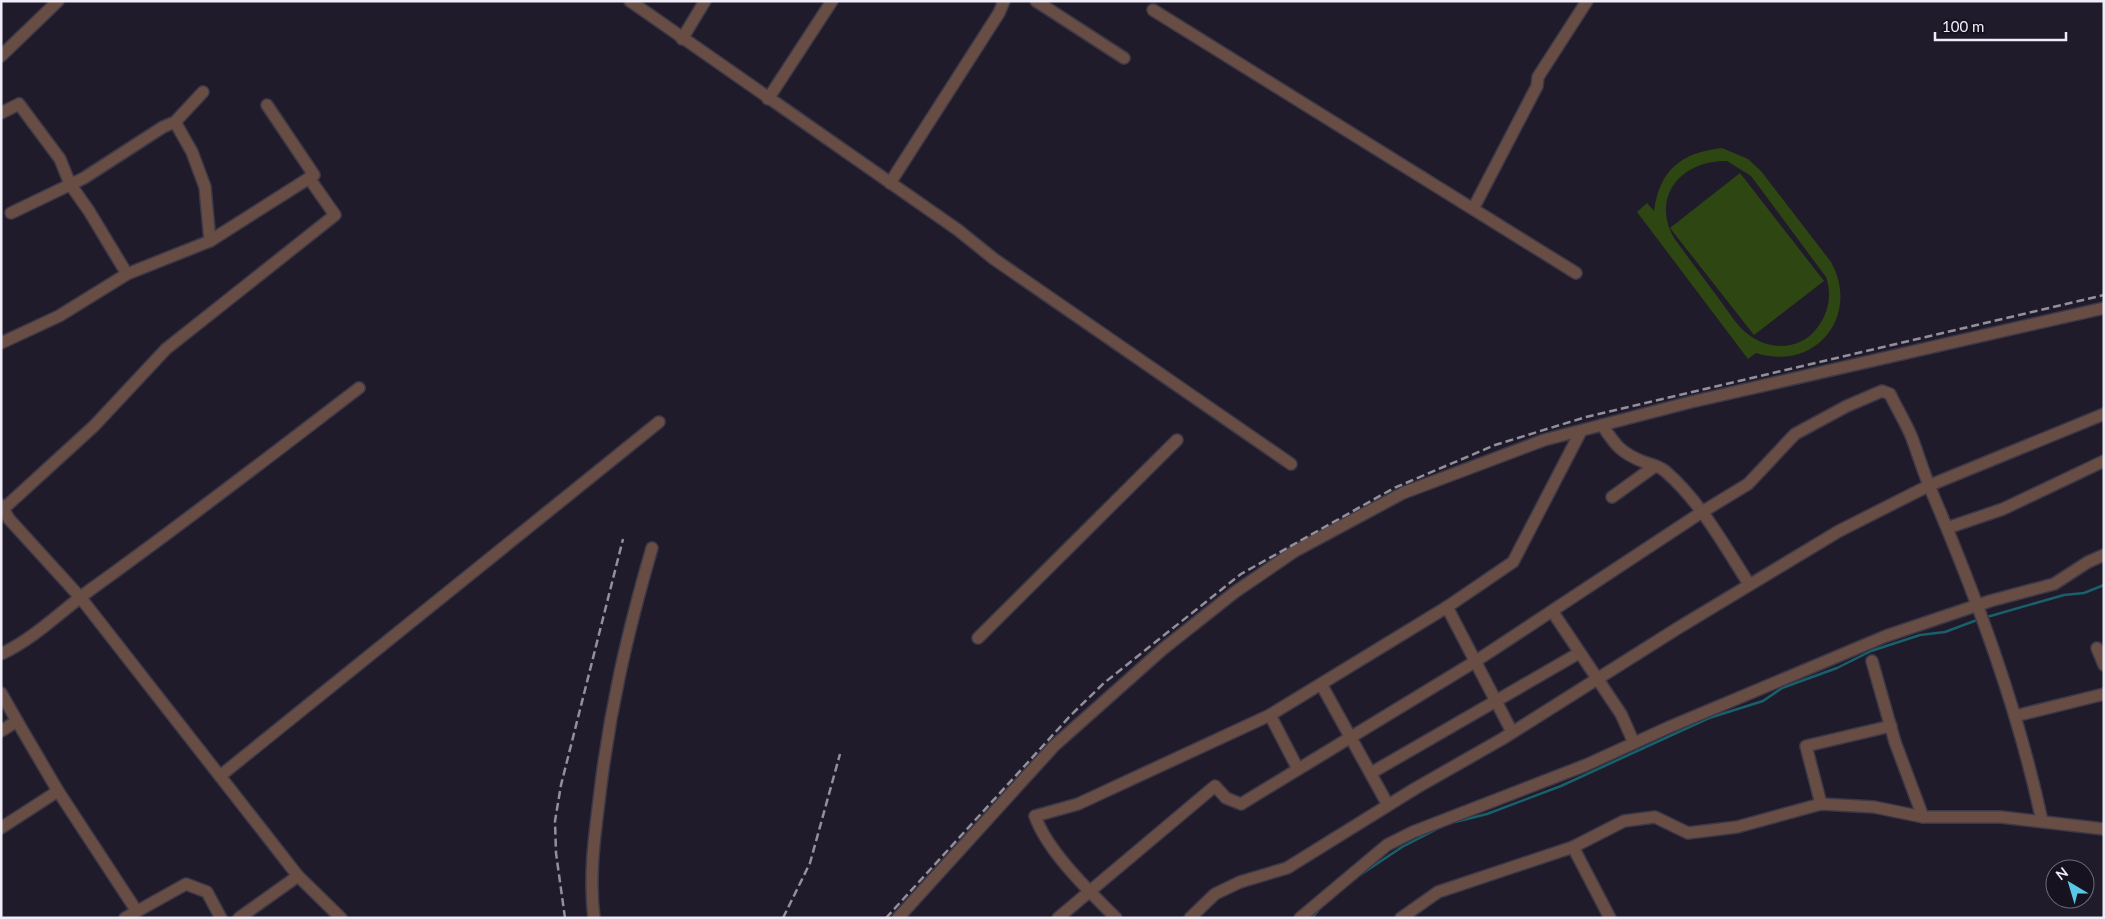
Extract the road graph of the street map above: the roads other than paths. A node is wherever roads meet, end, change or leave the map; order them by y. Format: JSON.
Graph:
{"nodes":[{"id":1,"x":58,"y":1,"type":"edge"},
{"id":2,"x":630,"y":1,"type":"edge"},
{"id":3,"x":706,"y":1,"type":"edge"},
{"id":4,"x":832,"y":1,"type":"edge"},
{"id":5,"x":1004,"y":1,"type":"edge"},
{"id":6,"x":1036,"y":1,"type":"edge"},
{"id":7,"x":1588,"y":1,"type":"edge"},
{"id":8,"x":1152,"y":10,"type":"dead end"},
{"id":9,"x":682,"y":38,"type":"junction"},
{"id":10,"x":1,"y":56,"type":"edge"},
{"id":11,"x":1124,"y":58,"type":"dead end"},
{"id":12,"x":203,"y":92,"type":"dead end"},
{"id":13,"x":768,"y":99,"type":"junction"},
{"id":14,"x":267,"y":105,"type":"dead end"},
{"id":15,"x":1,"y":113,"type":"edge"},
{"id":16,"x":175,"y":122,"type":"junction"},
{"id":17,"x":309,"y":178,"type":"junction"},
{"id":18,"x":890,"y":183,"type":"junction"},
{"id":19,"x":70,"y":184,"type":"junction"},
{"id":20,"x":1473,"y":209,"type":"junction"},
{"id":21,"x":10,"y":213,"type":"dead end"},
{"id":22,"x":210,"y":241,"type":"junction"},
{"id":23,"x":1576,"y":273,"type":"dead end"},
{"id":24,"x":127,"y":274,"type":"junction"},
{"id":25,"x":2104,"y":308,"type":"edge"},
{"id":26,"x":1,"y":343,"type":"edge"},
{"id":27,"x":359,"y":388,"type":"dead end"},
{"id":28,"x":2104,"y":414,"type":"edge"},
{"id":29,"x":659,"y":422,"type":"dead end"},
{"id":30,"x":1602,"y":425,"type":"junction"},
{"id":31,"x":1581,"y":430,"type":"junction"},
{"id":32,"x":1177,"y":440,"type":"dead end"},
{"id":33,"x":2104,"y":461,"type":"edge"},
{"id":34,"x":1292,"y":464,"type":"dead end"},
{"id":35,"x":1655,"y":466,"type":"junction"},
{"id":36,"x":1928,"y":486,"type":"junction"},
{"id":37,"x":1612,"y":497,"type":"dead end"},
{"id":38,"x":2,"y":508,"type":"edge"},
{"id":39,"x":1702,"y":512,"type":"junction"},
{"id":40,"x":1947,"y":528,"type":"junction"},
{"id":41,"x":652,"y":548,"type":"dead end"},
{"id":42,"x":2104,"y":555,"type":"edge"},
{"id":43,"x":1750,"y":584,"type":"junction"},
{"id":44,"x":80,"y":597,"type":"junction"},
{"id":45,"x":1447,"y":607,"type":"junction"},
{"id":46,"x":1977,"y":607,"type":"junction"},
{"id":47,"x":1552,"y":611,"type":"junction"},
{"id":48,"x":978,"y":638,"type":"dead end"},
{"id":49,"x":2097,"y":648,"type":"dead end"},
{"id":50,"x":1579,"y":652,"type":"junction"},
{"id":51,"x":1,"y":654,"type":"edge"},
{"id":52,"x":1476,"y":661,"type":"junction"},
{"id":53,"x":1872,"y":661,"type":"dead end"},
{"id":54,"x":2104,"y":665,"type":"edge"},
{"id":55,"x":1597,"y":680,"type":"junction"},
{"id":56,"x":1321,"y":684,"type":"junction"},
{"id":57,"x":1,"y":693,"type":"edge"},
{"id":58,"x":2104,"y":694,"type":"edge"},
{"id":59,"x":1497,"y":700,"type":"junction"},
{"id":60,"x":1270,"y":715,"type":"junction"},
{"id":61,"x":2015,"y":716,"type":"junction"},
{"id":62,"x":17,"y":721,"type":"junction"},
{"id":63,"x":1891,"y":726,"type":"junction"},
{"id":64,"x":1,"y":731,"type":"edge"},
{"id":65,"x":1512,"y":732,"type":"junction"},
{"id":66,"x":1351,"y":737,"type":"junction"},
{"id":67,"x":1634,"y":743,"type":"junction"},
{"id":68,"x":1298,"y":769,"type":"junction"},
{"id":69,"x":1371,"y":773,"type":"junction"},
{"id":70,"x":220,"y":776,"type":"junction"},
{"id":71,"x":58,"y":790,"type":"junction"},
{"id":72,"x":1821,"y":804,"type":"junction"},
{"id":73,"x":1388,"y":805,"type":"junction"},
{"id":74,"x":1923,"y":817,"type":"junction"},
{"id":75,"x":2042,"y":822,"type":"junction"},
{"id":76,"x":1,"y":828,"type":"edge"},
{"id":77,"x":2104,"y":829,"type":"edge"},
{"id":78,"x":1573,"y":847,"type":"junction"},
{"id":79,"x":298,"y":876,"type":"junction"},
{"id":80,"x":1089,"y":892,"type":"junction"},
{"id":81,"x":136,"y":910,"type":"junction"},
{"id":82,"x":126,"y":918,"type":"edge"},
{"id":83,"x":221,"y":918,"type":"edge"},
{"id":84,"x":239,"y":918,"type":"edge"},
{"id":85,"x":341,"y":918,"type":"edge"},
{"id":86,"x":594,"y":918,"type":"edge"},
{"id":87,"x":898,"y":918,"type":"edge"},
{"id":88,"x":1058,"y":918,"type":"edge"},
{"id":89,"x":1116,"y":918,"type":"edge"},
{"id":90,"x":1190,"y":918,"type":"edge"},
{"id":91,"x":1300,"y":918,"type":"edge"},
{"id":92,"x":1401,"y":918,"type":"edge"},
{"id":93,"x":1610,"y":918,"type":"edge"}],
"edges":[{"from":1,"to":10,"type":"street"},
{"from":2,"to":9,"type":"street"},
{"from":3,"to":9,"type":"street"},
{"from":4,"to":13,"type":"street"},
{"from":5,"to":18,"type":"street"},
{"from":6,"to":11,"type":"street"},
{"from":7,"to":20,"type":"street"},
{"from":8,"to":20,"type":"street"},
{"from":9,"to":13,"type":"street"},
{"from":12,"to":16,"type":"street"},
{"from":13,"to":18,"type":"street"},
{"from":14,"to":17,"type":"street"},
{"from":15,"to":19,"type":"street"},
{"from":16,"to":19,"type":"street"},
{"from":16,"to":22,"type":"street"},
{"from":17,"to":22,"type":"street"},
{"from":17,"to":38,"type":"street"},
{"from":18,"to":34,"type":"street"},
{"from":19,"to":21,"type":"street"},
{"from":19,"to":24,"type":"street"},
{"from":20,"to":23,"type":"street"},
{"from":22,"to":24,"type":"street"},
{"from":24,"to":26,"type":"street"},
{"from":25,"to":30,"type":"street"},
{"from":27,"to":44,"type":"street"},
{"from":28,"to":36,"type":"street"},
{"from":29,"to":70,"type":"street"},
{"from":30,"to":31,"type":"street"},
{"from":30,"to":35,"type":"street"},
{"from":31,"to":45,"type":"street"},
{"from":31,"to":87,"type":"street"},
{"from":32,"to":48,"type":"street"},
{"from":33,"to":40,"type":"street"},
{"from":35,"to":37,"type":"street"},
{"from":35,"to":39,"type":"street"},
{"from":36,"to":39,"type":"street"},
{"from":36,"to":40,"type":"street"},
{"from":36,"to":43,"type":"street"},
{"from":38,"to":44,"type":"street"},
{"from":39,"to":43,"type":"street"},
{"from":39,"to":47,"type":"street"},
{"from":40,"to":46,"type":"street"},
{"from":41,"to":86,"type":"street"},
{"from":42,"to":46,"type":"street"},
{"from":43,"to":55,"type":"street"},
{"from":44,"to":51,"type":"street"},
{"from":44,"to":70,"type":"street"},
{"from":45,"to":52,"type":"street"},
{"from":45,"to":56,"type":"street"},
{"from":46,"to":61,"type":"street"},
{"from":46,"to":67,"type":"street"},
{"from":47,"to":50,"type":"street"},
{"from":47,"to":52,"type":"street"},
{"from":49,"to":54,"type":"street"},
{"from":50,"to":55,"type":"street"},
{"from":50,"to":59,"type":"street"},
{"from":52,"to":59,"type":"street"},
{"from":52,"to":66,"type":"street"},
{"from":53,"to":63,"type":"street"},
{"from":55,"to":65,"type":"street"},
{"from":55,"to":67,"type":"street"},
{"from":56,"to":60,"type":"street"},
{"from":56,"to":66,"type":"street"},
{"from":57,"to":62,"type":"street"},
{"from":58,"to":61,"type":"street"},
{"from":59,"to":65,"type":"street"},
{"from":59,"to":69,"type":"street"},
{"from":60,"to":68,"type":"street"},
{"from":60,"to":80,"type":"street"},
{"from":61,"to":75,"type":"street"},
{"from":62,"to":64,"type":"street"},
{"from":62,"to":71,"type":"street"},
{"from":63,"to":72,"type":"street"},
{"from":63,"to":74,"type":"street"},
{"from":65,"to":73,"type":"street"},
{"from":66,"to":68,"type":"street"},
{"from":66,"to":69,"type":"street"},
{"from":67,"to":91,"type":"street"},
{"from":68,"to":80,"type":"street"},
{"from":69,"to":73,"type":"street"},
{"from":70,"to":79,"type":"street"},
{"from":71,"to":76,"type":"street"},
{"from":71,"to":81,"type":"street"},
{"from":72,"to":74,"type":"street"},
{"from":72,"to":78,"type":"street"},
{"from":73,"to":90,"type":"street"},
{"from":74,"to":75,"type":"street"},
{"from":75,"to":77,"type":"street"},
{"from":78,"to":92,"type":"street"},
{"from":78,"to":93,"type":"street"},
{"from":79,"to":84,"type":"street"},
{"from":79,"to":85,"type":"street"},
{"from":80,"to":88,"type":"street"},
{"from":80,"to":89,"type":"street"},
{"from":81,"to":82,"type":"street"},
{"from":81,"to":83,"type":"street"}]}
